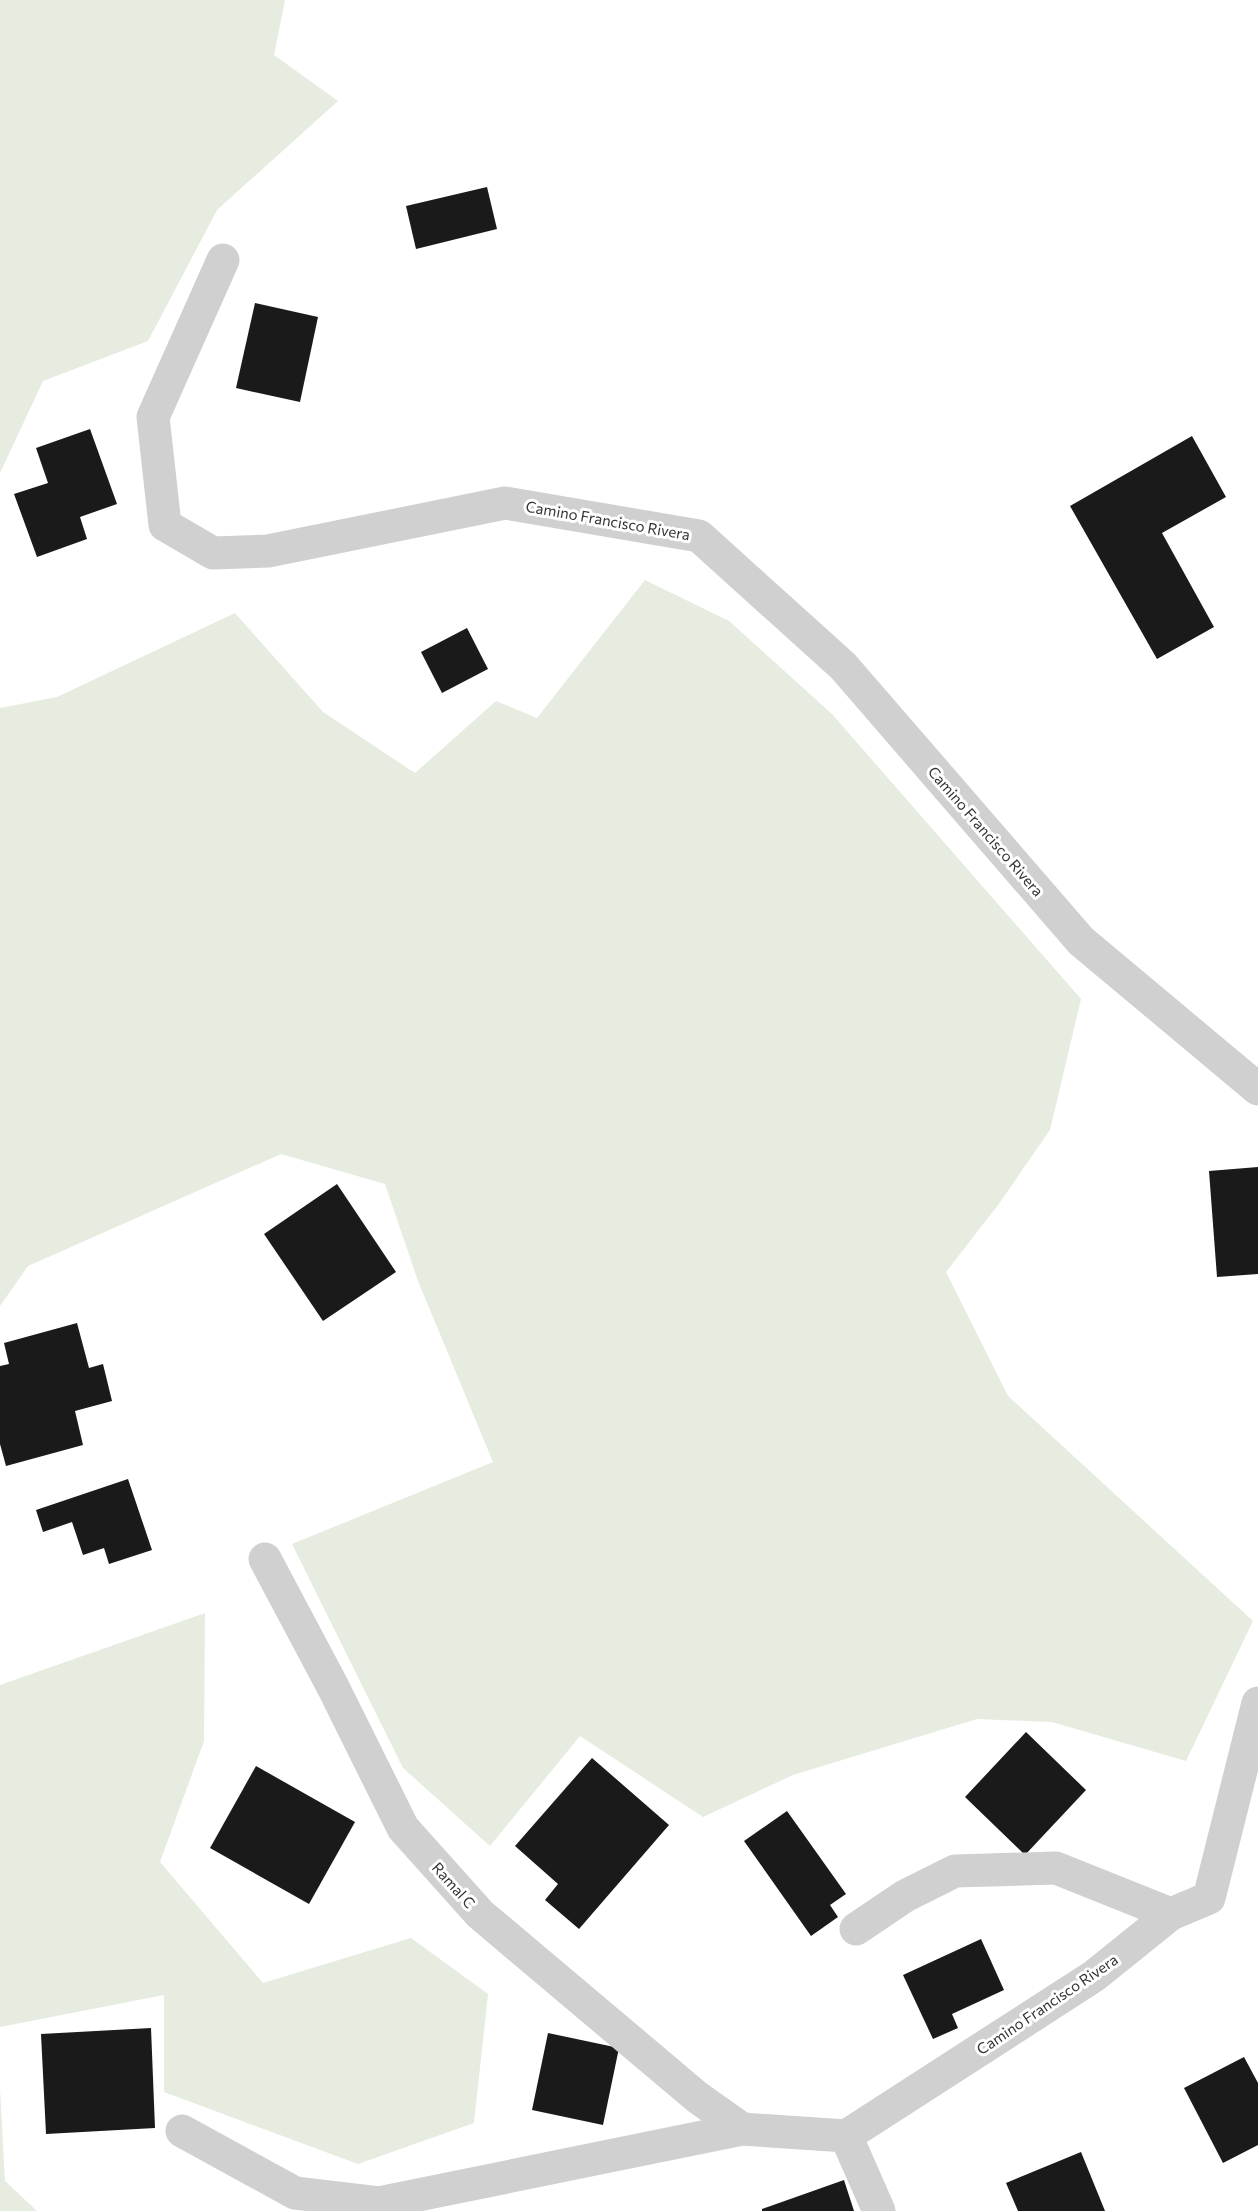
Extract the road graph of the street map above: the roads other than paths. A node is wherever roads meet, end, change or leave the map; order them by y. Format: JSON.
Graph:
{"nodes":[{"id":1,"x":223,"y":261,"type":"dead end"},
{"id":2,"x":1258,"y":1089,"type":"edge"},
{"id":3,"x":265,"y":1559,"type":"dead end"},
{"id":4,"x":1258,"y":1703,"type":"edge"},
{"id":5,"x":1172,"y":1914,"type":"junction"},
{"id":6,"x":856,"y":1929,"type":"dead end"},
{"id":7,"x":742,"y":2129,"type":"junction"},
{"id":8,"x":182,"y":2131,"type":"dead end"},
{"id":9,"x":846,"y":2136,"type":"junction"},
{"id":10,"x":879,"y":2211,"type":"edge"}],
"edges":[{"from":1,"to":2,"type":"street","name":"Camino Francisco Rivera"},
{"from":3,"to":7,"type":"street","name":"Ramal C"},
{"from":4,"to":5,"type":"street","name":"Camino Francisco Rivera"},
{"from":5,"to":6,"type":"street"},
{"from":5,"to":9,"type":"street","name":"Camino Francisco Rivera"},
{"from":7,"to":8,"type":"street"},
{"from":7,"to":9,"type":"street"},
{"from":9,"to":10,"type":"street"}]}
